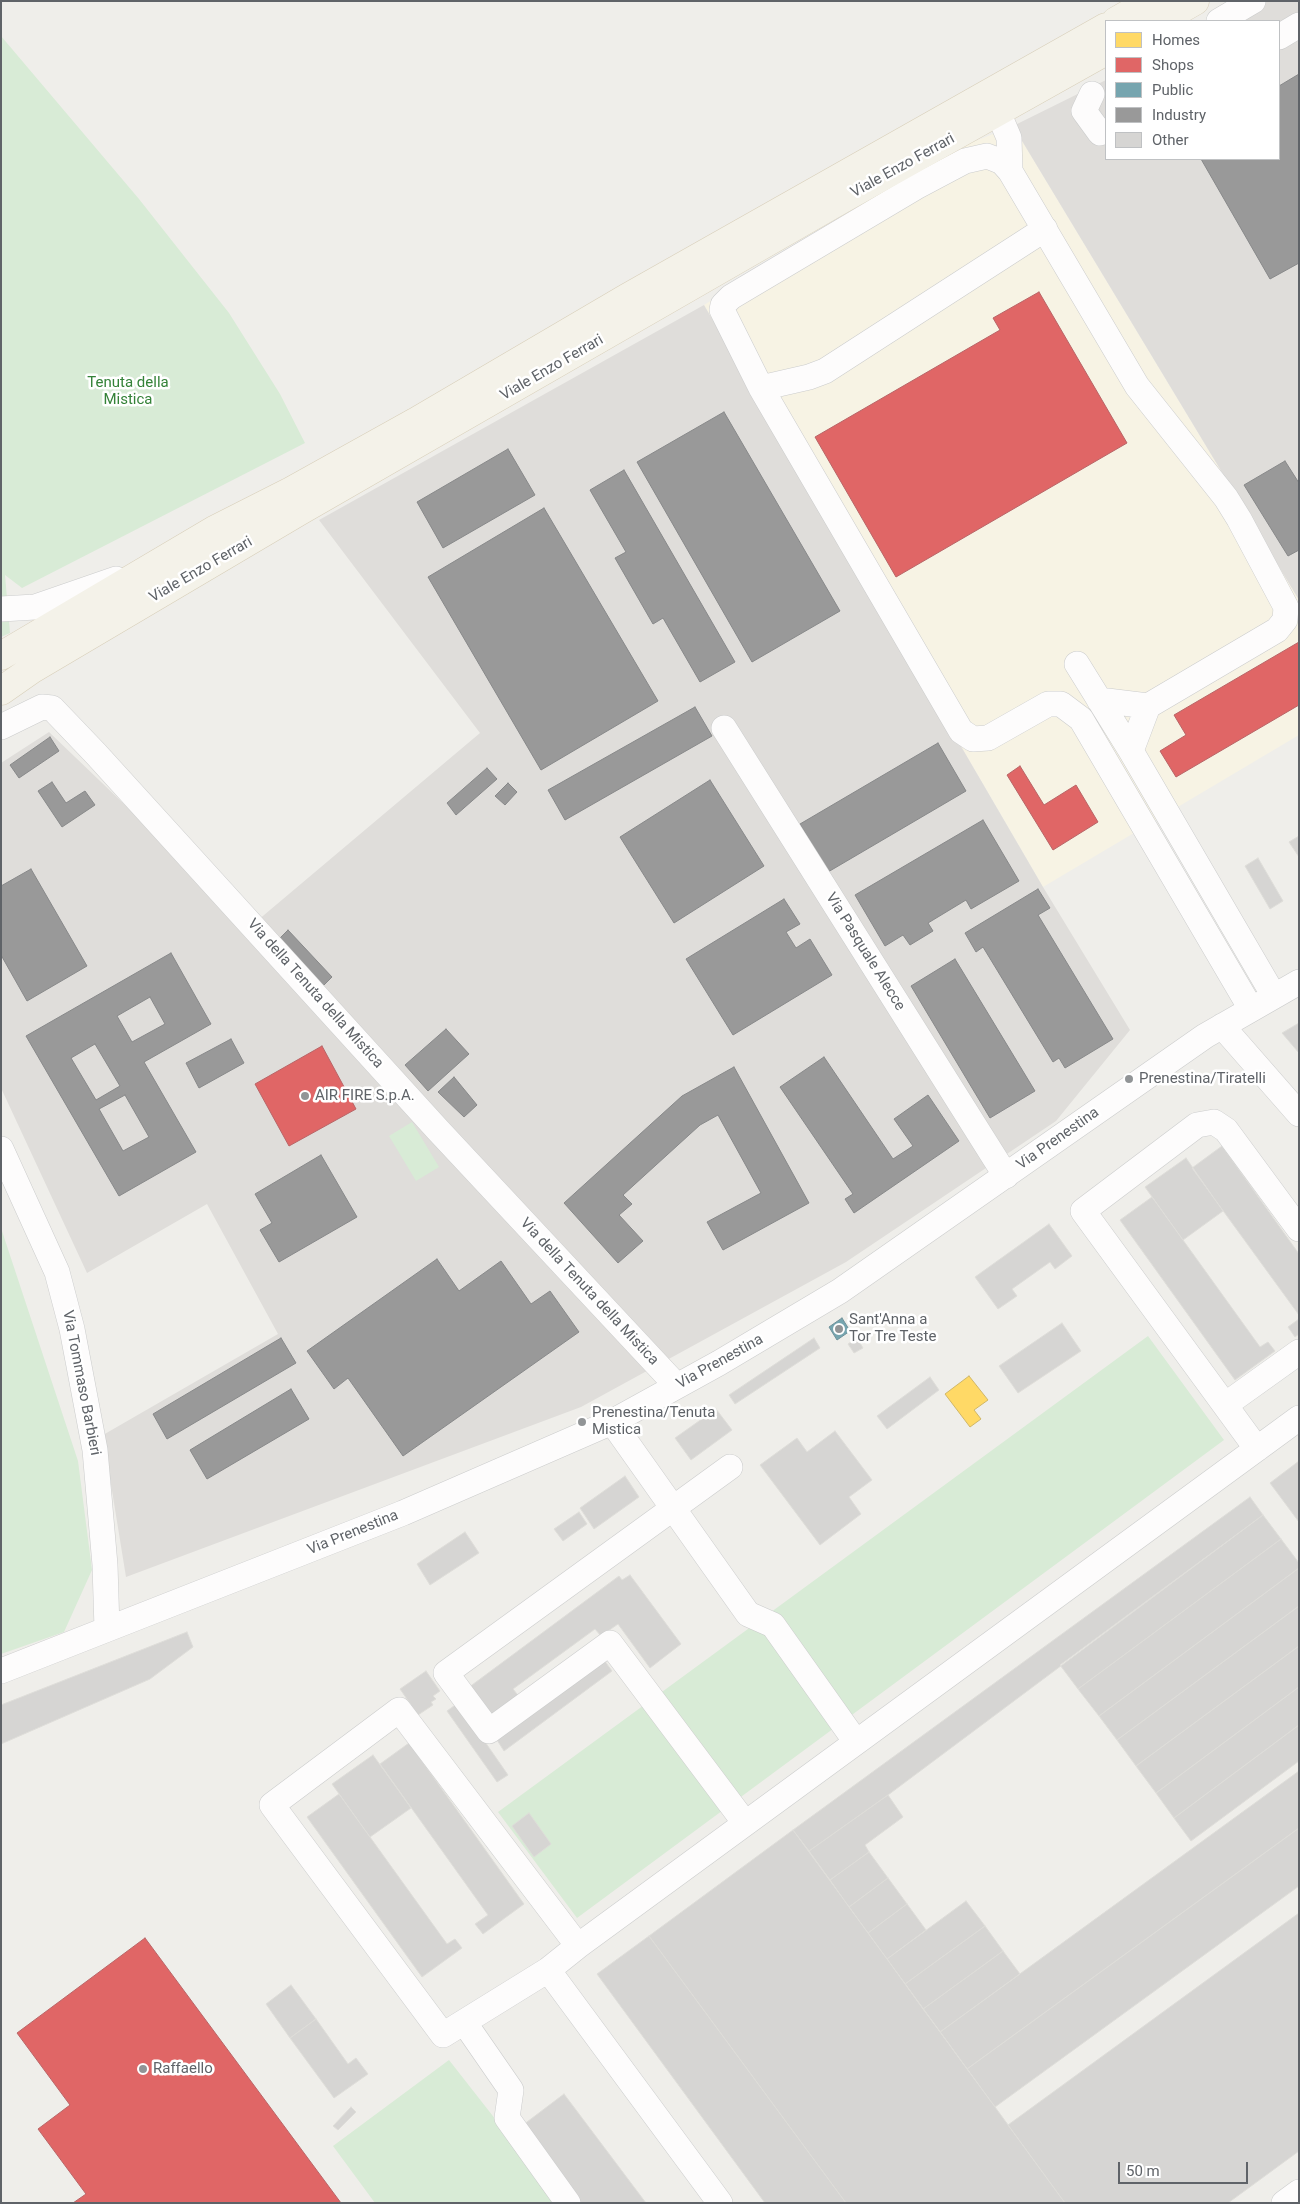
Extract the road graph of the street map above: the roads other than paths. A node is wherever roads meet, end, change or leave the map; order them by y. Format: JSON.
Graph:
{"nodes":[{"id":1,"x":1151,"y":1,"type":"edge"},
{"id":2,"x":1195,"y":1,"type":"edge"},
{"id":3,"x":1253,"y":1,"type":"edge"},
{"id":4,"x":1118,"y":20,"type":"edge"},
{"id":5,"x":1162,"y":20,"type":"edge"},
{"id":6,"x":1220,"y":20,"type":"edge"},
{"id":7,"x":1299,"y":25,"type":"edge"},
{"id":8,"x":1105,"y":28,"type":"edge"},
{"id":9,"x":1280,"y":36,"type":"edge"},
{"id":10,"x":1105,"y":52,"type":"edge"},
{"id":11,"x":1070,"y":72,"type":"junction"},
{"id":12,"x":1099,"y":90,"type":"edge"},
{"id":13,"x":998,"y":112,"type":"junction"},
{"id":14,"x":1105,"y":131,"type":"edge"},
{"id":15,"x":1010,"y":170,"type":"junction"},
{"id":16,"x":1045,"y":229,"type":"junction"},
{"id":17,"x":761,"y":388,"type":"junction"},
{"id":18,"x":147,"y":568,"type":"junction"},
{"id":19,"x":1,"y":609,"type":"edge"},
{"id":20,"x":1,"y":656,"type":"edge"},
{"id":21,"x":1077,"y":664,"type":"dead end"},
{"id":22,"x":1,"y":691,"type":"edge"},
{"id":23,"x":1099,"y":700,"type":"junction"},
{"id":24,"x":1148,"y":706,"type":"junction"},
{"id":25,"x":1,"y":727,"type":"edge"},
{"id":26,"x":724,"y":728,"type":"dead end"},
{"id":27,"x":1125,"y":742,"type":"junction"},
{"id":28,"x":1097,"y":746,"type":"junction"},
{"id":29,"x":1299,"y":982,"type":"edge"},
{"id":30,"x":1274,"y":996,"type":"junction"},
{"id":31,"x":1251,"y":1009,"type":"junction"},
{"id":32,"x":1222,"y":1026,"type":"junction"},
{"id":33,"x":1299,"y":1114,"type":"edge"},
{"id":34,"x":1,"y":1149,"type":"edge"},
{"id":35,"x":1006,"y":1176,"type":"junction"},
{"id":36,"x":1299,"y":1228,"type":"edge"},
{"id":37,"x":1299,"y":1352,"type":"edge"},
{"id":38,"x":677,"y":1386,"type":"junction"},
{"id":39,"x":1225,"y":1405,"type":"junction"},
{"id":40,"x":1299,"y":1418,"type":"edge"},
{"id":41,"x":612,"y":1422,"type":"junction"},
{"id":42,"x":1257,"y":1449,"type":"junction"},
{"id":43,"x":730,"y":1468,"type":"dead end"},
{"id":44,"x":674,"y":1508,"type":"junction"},
{"id":45,"x":107,"y":1629,"type":"junction"},
{"id":46,"x":1,"y":1671,"type":"edge"},
{"id":47,"x":856,"y":1742,"type":"junction"},
{"id":48,"x":745,"y":1824,"type":"junction"},
{"id":49,"x":578,"y":1946,"type":"junction"},
{"id":50,"x":548,"y":1970,"type":"junction"},
{"id":51,"x":464,"y":2022,"type":"junction"},
{"id":52,"x":1299,"y":2192,"type":"edge"},
{"id":53,"x":568,"y":2203,"type":"edge"},
{"id":54,"x":720,"y":2203,"type":"edge"},
{"id":55,"x":1284,"y":2203,"type":"edge"}],
"edges":[{"from":1,"to":4,"type":"main road"},
{"from":2,"to":5,"type":"main road"},
{"from":3,"to":6,"type":"street"},
{"from":7,"to":9,"type":"street"},
{"from":8,"to":18,"type":"main road","name":"Viale Enzo Ferrari"},
{"from":10,"to":11,"type":"main road","name":"Viale Enzo Ferrari"},
{"from":11,"to":12,"type":"street"},
{"from":11,"to":13,"type":"main road","name":"Viale Enzo Ferrari"},
{"from":12,"to":14,"type":"street"},
{"from":13,"to":15,"type":"street"},
{"from":13,"to":22,"type":"main road","name":"Viale Enzo Ferrari"},
{"from":15,"to":16,"type":"street"},
{"from":15,"to":17,"type":"street"},
{"from":16,"to":17,"type":"street"},
{"from":16,"to":24,"type":"street"},
{"from":17,"to":28,"type":"street"},
{"from":18,"to":19,"type":"street"},
{"from":18,"to":20,"type":"main road","name":"Viale Enzo Ferrari"},
{"from":21,"to":23,"type":"street"},
{"from":23,"to":24,"type":"street"},
{"from":23,"to":27,"type":"street"},
{"from":24,"to":27,"type":"street"},
{"from":25,"to":38,"type":"street","name":"Via della Tenuta della Mistica"},
{"from":26,"to":35,"type":"street","name":"Via Pasquale Alecce"},
{"from":27,"to":28,"type":"street"},
{"from":27,"to":30,"type":"street"},
{"from":28,"to":31,"type":"street"},
{"from":29,"to":30,"type":"street","name":"Via Prenestina"},
{"from":30,"to":31,"type":"street","name":"Via Prenestina"},
{"from":31,"to":32,"type":"street","name":"Via Prenestina"},
{"from":32,"to":33,"type":"street"},
{"from":32,"to":35,"type":"street","name":"Via Prenestina"},
{"from":34,"to":45,"type":"street","name":"Via Tommaso Barbieri"},
{"from":35,"to":38,"type":"street","name":"Via Prenestina"},
{"from":36,"to":39,"type":"street"},
{"from":37,"to":39,"type":"street"},
{"from":38,"to":41,"type":"street","name":"Via Prenestina"},
{"from":39,"to":42,"type":"street"},
{"from":40,"to":42,"type":"street"},
{"from":41,"to":44,"type":"street"},
{"from":41,"to":45,"type":"street","name":"Via Prenestina"},
{"from":42,"to":47,"type":"street"},
{"from":43,"to":44,"type":"street"},
{"from":44,"to":47,"type":"street"},
{"from":44,"to":48,"type":"street"},
{"from":45,"to":46,"type":"street","name":"Via Prenestina"},
{"from":47,"to":48,"type":"street"},
{"from":48,"to":49,"type":"street"},
{"from":49,"to":50,"type":"street"},
{"from":49,"to":51,"type":"street"},
{"from":50,"to":51,"type":"street"},
{"from":50,"to":54,"type":"street"},
{"from":51,"to":53,"type":"street"},
{"from":52,"to":55,"type":"street"}]}
